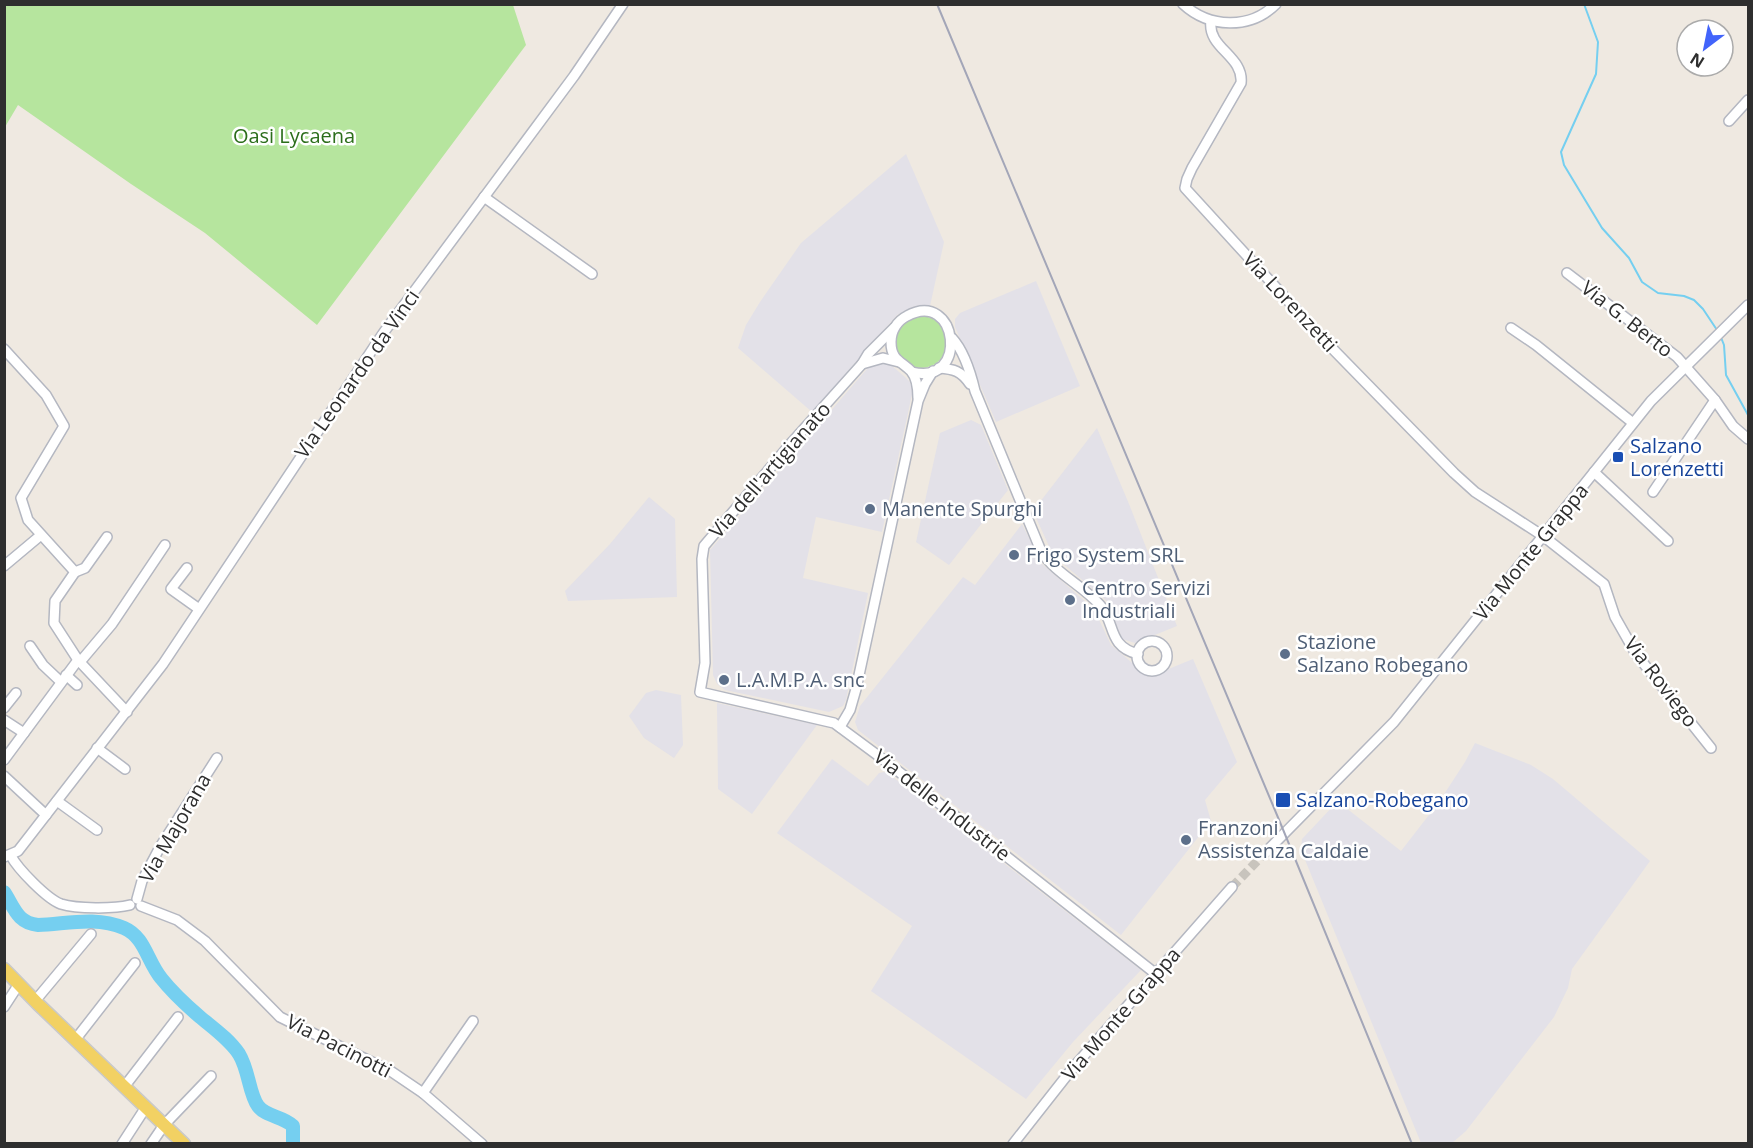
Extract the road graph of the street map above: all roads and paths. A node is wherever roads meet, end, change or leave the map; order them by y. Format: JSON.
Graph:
{"nodes":[{"id":1,"x":623,"y":4,"type":"edge"},
{"id":2,"x":1183,"y":4,"type":"edge"},
{"id":3,"x":1276,"y":4,"type":"edge"},
{"id":4,"x":1211,"y":21,"type":"junction"},
{"id":5,"x":1749,"y":100,"type":"edge"},
{"id":6,"x":1729,"y":121,"type":"dead end"},
{"id":7,"x":484,"y":197,"type":"junction"},
{"id":8,"x":1567,"y":273,"type":"dead end"},
{"id":9,"x":592,"y":274,"type":"dead end"},
{"id":10,"x":1749,"y":306,"type":"edge"},
{"id":11,"x":894,"y":328,"type":"junction"},
{"id":12,"x":1511,"y":328,"type":"dead end"},
{"id":13,"x":952,"y":338,"type":"junction"},
{"id":14,"x":4,"y":349,"type":"edge"},
{"id":15,"x":899,"y":362,"type":"junction"},
{"id":16,"x":862,"y":364,"type":"junction"},
{"id":17,"x":1686,"y":365,"type":"junction"},
{"id":18,"x":936,"y":369,"type":"junction"},
{"id":19,"x":912,"y":372,"type":"junction"},
{"id":20,"x":975,"y":391,"type":"junction"},
{"id":21,"x":1715,"y":400,"type":"junction"},
{"id":22,"x":918,"y":401,"type":"junction"},
{"id":23,"x":1633,"y":423,"type":"junction"},
{"id":24,"x":1749,"y":439,"type":"edge"},
{"id":25,"x":1594,"y":472,"type":"junction"},
{"id":26,"x":1653,"y":492,"type":"dead end"},
{"id":27,"x":41,"y":535,"type":"junction"},
{"id":28,"x":1543,"y":536,"type":"junction"},
{"id":29,"x":107,"y":537,"type":"dead end"},
{"id":30,"x":1668,"y":541,"type":"dead end"},
{"id":31,"x":165,"y":545,"type":"dead end"},
{"id":32,"x":4,"y":566,"type":"edge"},
{"id":33,"x":187,"y":568,"type":"dead end"},
{"id":34,"x":75,"y":572,"type":"junction"},
{"id":35,"x":199,"y":609,"type":"junction"},
{"id":36,"x":30,"y":646,"type":"dead end"},
{"id":37,"x":1138,"y":654,"type":"dead end"},
{"id":38,"x":79,"y":661,"type":"junction"},
{"id":39,"x":64,"y":678,"type":"junction"},
{"id":40,"x":77,"y":684,"type":"dead end"},
{"id":41,"x":700,"y":692,"type":"joint"},
{"id":42,"x":16,"y":693,"type":"dead end"},
{"id":43,"x":4,"y":708,"type":"edge"},
{"id":44,"x":127,"y":712,"type":"junction"},
{"id":45,"x":4,"y":720,"type":"edge"},
{"id":46,"x":840,"y":726,"type":"junction"},
{"id":47,"x":24,"y":733,"type":"junction"},
{"id":48,"x":97,"y":748,"type":"junction"},
{"id":49,"x":1711,"y":748,"type":"dead end"},
{"id":50,"x":217,"y":758,"type":"dead end"},
{"id":51,"x":4,"y":760,"type":"edge"},
{"id":52,"x":125,"y":769,"type":"dead end"},
{"id":53,"x":4,"y":776,"type":"edge"},
{"id":54,"x":57,"y":801,"type":"junction"},
{"id":55,"x":46,"y":815,"type":"junction"},
{"id":56,"x":97,"y":831,"type":"dead end"},
{"id":57,"x":1266,"y":852,"type":"tunnel mouth"},
{"id":58,"x":8,"y":857,"type":"edge"},
{"id":59,"x":1232,"y":887,"type":"tunnel mouth"},
{"id":60,"x":136,"y":903,"type":"junction"},
{"id":61,"x":91,"y":934,"type":"dead end"},
{"id":62,"x":135,"y":963,"type":"dead end"},
{"id":63,"x":4,"y":969,"type":"edge"},
{"id":64,"x":1156,"y":974,"type":"junction"},
{"id":65,"x":19,"y":984,"type":"junction"},
{"id":66,"x":35,"y":1001,"type":"junction"},
{"id":67,"x":4,"y":1007,"type":"edge"},
{"id":68,"x":178,"y":1017,"type":"dead end"},
{"id":69,"x":473,"y":1021,"type":"dead end"},
{"id":70,"x":75,"y":1040,"type":"junction"},
{"id":71,"x":212,"y":1076,"type":"dead end"},
{"id":72,"x":124,"y":1087,"type":"junction"},
{"id":73,"x":423,"y":1093,"type":"junction"},
{"id":74,"x":146,"y":1107,"type":"junction"},
{"id":75,"x":164,"y":1125,"type":"junction"},
{"id":76,"x":122,"y":1143,"type":"edge"},
{"id":77,"x":152,"y":1143,"type":"edge"},
{"id":78,"x":183,"y":1143,"type":"edge"},
{"id":79,"x":482,"y":1143,"type":"edge"},
{"id":80,"x":1013,"y":1143,"type":"edge"}],
"edges":[{"from":1,"to":7,"type":"street","name":"Via Leonardo da Vinci"},
{"from":2,"to":4,"type":"street"},
{"from":3,"to":4,"type":"street"},
{"from":4,"to":28,"type":"street","name":"Via Lorenzetti"},
{"from":5,"to":6,"type":"street"},
{"from":7,"to":9,"type":"street"},
{"from":7,"to":35,"type":"street","name":"Via Leonardo da Vinci"},
{"from":8,"to":17,"type":"street","name":"Via G. Berto"},
{"from":10,"to":17,"type":"street","name":"Via Monte Grappa"},
{"from":11,"to":13,"type":"street","name":"Via dell'artigianato"},
{"from":11,"to":15,"type":"street"},
{"from":11,"to":16,"type":"street","name":"Via dell'artigianato"},
{"from":12,"to":23,"type":"street"},
{"from":13,"to":18,"type":"street"},
{"from":13,"to":20,"type":"street","name":"Via dell'artigianato"},
{"from":14,"to":27,"type":"street"},
{"from":15,"to":16,"type":"street"},
{"from":15,"to":19,"type":"street"},
{"from":16,"to":41,"type":"street","name":"Via dell'artigianato"},
{"from":17,"to":21,"type":"street","name":"Via G. Berto"},
{"from":17,"to":23,"type":"street","name":"Via Monte Grappa"},
{"from":18,"to":19,"type":"street"},
{"from":18,"to":20,"type":"street"},
{"from":18,"to":22,"type":"street"},
{"from":19,"to":22,"type":"street"},
{"from":20,"to":37,"type":"street","name":"Via dell'artigianato"},
{"from":21,"to":24,"type":"street","name":"Via G. Berto"},
{"from":21,"to":26,"type":"street"},
{"from":22,"to":46,"type":"street"},
{"from":23,"to":25,"type":"street","name":"Via Monte Grappa"},
{"from":25,"to":28,"type":"street","name":"Via Monte Grappa"},
{"from":25,"to":30,"type":"street"},
{"from":27,"to":32,"type":"street"},
{"from":27,"to":34,"type":"street"},
{"from":28,"to":49,"type":"street","name":"Via Roviego"},
{"from":28,"to":57,"type":"street","name":"Via Monte Grappa"},
{"from":29,"to":34,"type":"street"},
{"from":31,"to":38,"type":"street"},
{"from":33,"to":35,"type":"street"},
{"from":34,"to":38,"type":"street"},
{"from":35,"to":44,"type":"street","name":"Via Leonardo da Vinci"},
{"from":36,"to":39,"type":"street"},
{"from":38,"to":39,"type":"street"},
{"from":38,"to":44,"type":"street"},
{"from":39,"to":40,"type":"street"},
{"from":39,"to":47,"type":"street"},
{"from":41,"to":46,"type":"street","name":"Via delle Industrie"},
{"from":42,"to":43,"type":"street"},
{"from":44,"to":48,"type":"street","name":"Via Leonardo da Vinci"},
{"from":45,"to":47,"type":"street"},
{"from":46,"to":64,"type":"street","name":"Via delle Industrie"},
{"from":47,"to":51,"type":"street"},
{"from":48,"to":52,"type":"street"},
{"from":48,"to":54,"type":"street","name":"Via Leonardo da Vinci"},
{"from":50,"to":60,"type":"street","name":"Via Majorana"},
{"from":53,"to":55,"type":"street"},
{"from":54,"to":55,"type":"street","name":"Via Leonardo da Vinci"},
{"from":54,"to":56,"type":"street"},
{"from":55,"to":58,"type":"street","name":"Via Leonardo da Vinci"},
{"from":58,"to":60,"type":"street","name":"Via Pacinotti"},
{"from":59,"to":64,"type":"street","name":"Via Monte Grappa"},
{"from":60,"to":73,"type":"street","name":"Via Pacinotti"},
{"from":61,"to":66,"type":"street"},
{"from":62,"to":70,"type":"street"},
{"from":63,"to":65,"type":"main road"},
{"from":64,"to":80,"type":"street","name":"Via Monte Grappa"},
{"from":65,"to":66,"type":"main road"},
{"from":65,"to":67,"type":"street"},
{"from":66,"to":70,"type":"main road"},
{"from":68,"to":72,"type":"street"},
{"from":69,"to":73,"type":"street"},
{"from":70,"to":72,"type":"main road"},
{"from":71,"to":75,"type":"street"},
{"from":72,"to":74,"type":"main road"},
{"from":73,"to":79,"type":"street","name":"Via Pacinotti"},
{"from":74,"to":75,"type":"main road"},
{"from":74,"to":76,"type":"street"},
{"from":75,"to":77,"type":"street"},
{"from":75,"to":78,"type":"main road"}]}
